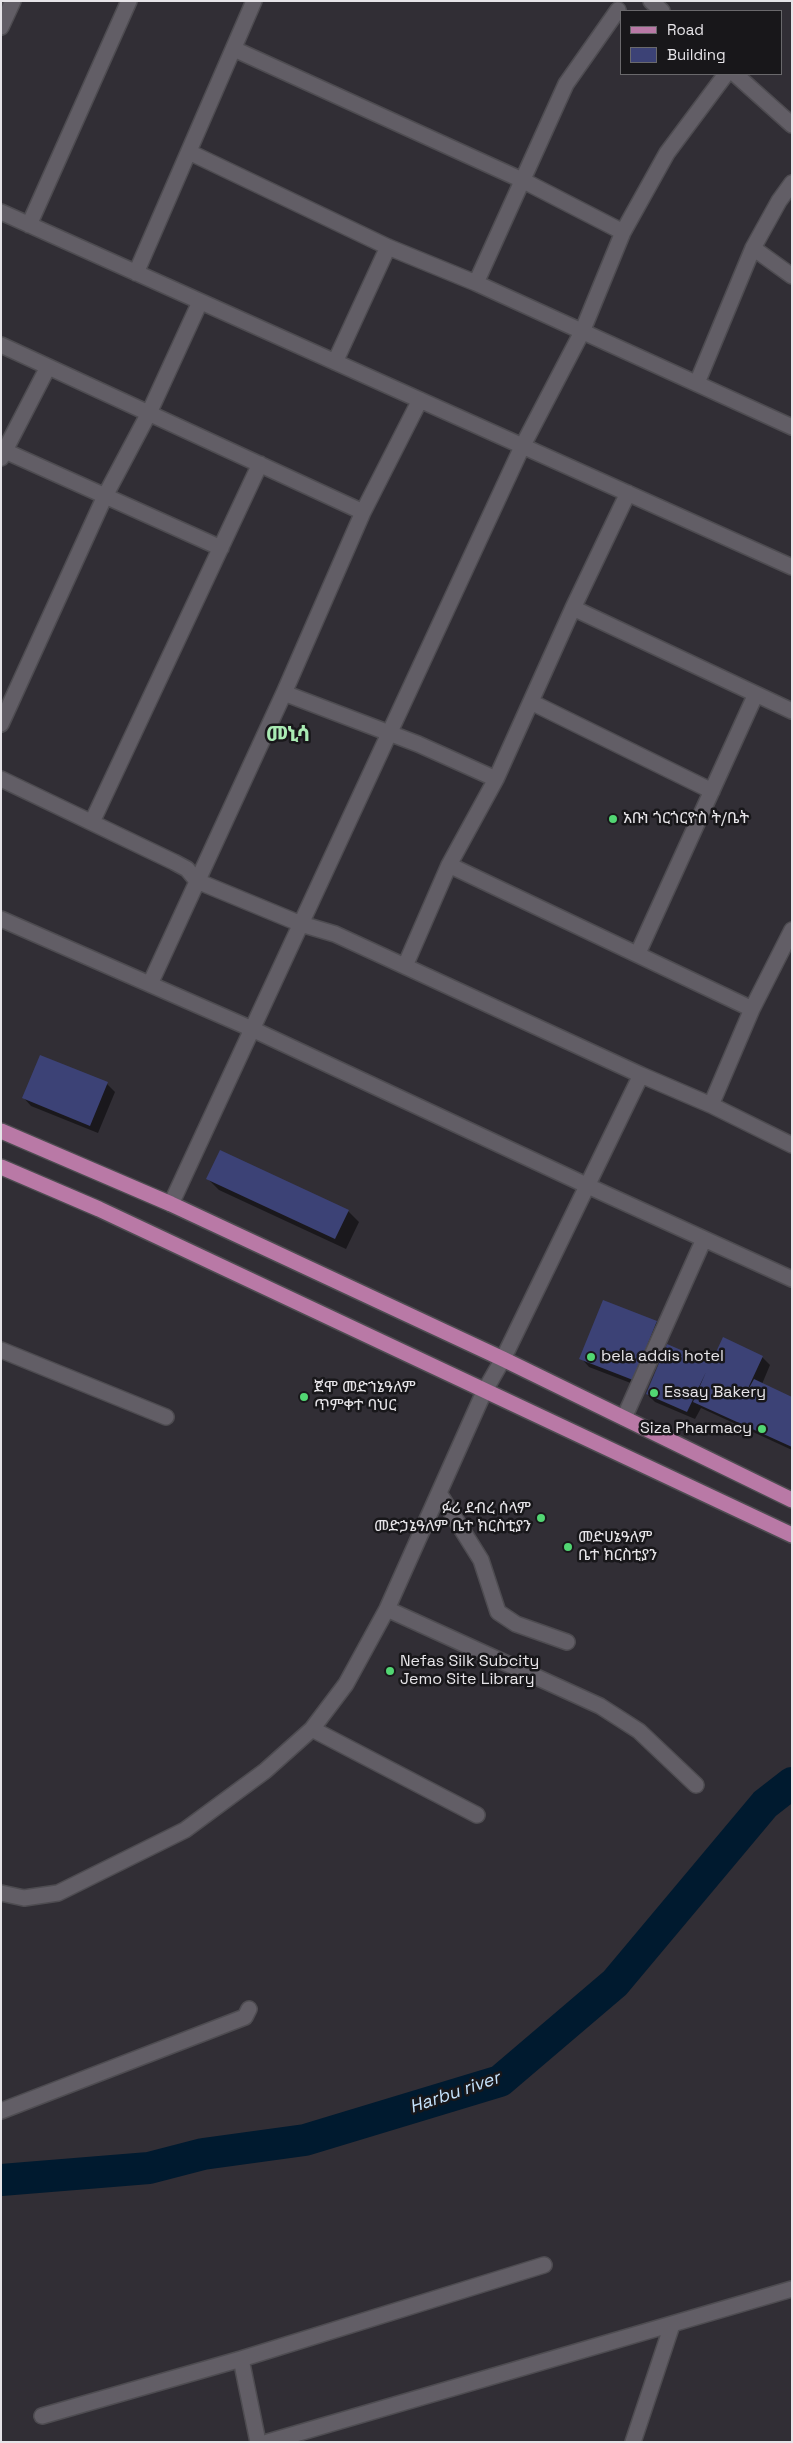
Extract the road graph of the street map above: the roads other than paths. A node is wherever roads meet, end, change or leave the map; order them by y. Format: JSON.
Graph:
{"nodes":[{"id":1,"x":12,"y":1,"type":"edge"},
{"id":2,"x":129,"y":1,"type":"edge"},
{"id":3,"x":254,"y":1,"type":"edge"},
{"id":4,"x":651,"y":1,"type":"edge"},
{"id":5,"x":618,"y":10,"type":"dead end"},
{"id":6,"x":661,"y":10,"type":"edge"},
{"id":7,"x":1,"y":27,"type":"edge"},
{"id":8,"x":234,"y":49,"type":"junction"},
{"id":9,"x":725,"y":75,"type":"edge"},
{"id":10,"x":736,"y":75,"type":"edge"},
{"id":11,"x":792,"y":125,"type":"edge"},
{"id":12,"x":188,"y":152,"type":"junction"},
{"id":13,"x":522,"y":180,"type":"junction"},
{"id":14,"x":792,"y":183,"type":"edge"},
{"id":15,"x":1,"y":212,"type":"edge"},
{"id":16,"x":29,"y":225,"type":"junction"},
{"id":17,"x":623,"y":232,"type":"junction"},
{"id":18,"x":388,"y":247,"type":"junction"},
{"id":19,"x":753,"y":248,"type":"junction"},
{"id":20,"x":136,"y":273,"type":"junction"},
{"id":21,"x":792,"y":276,"type":"edge"},
{"id":22,"x":476,"y":283,"type":"junction"},
{"id":23,"x":200,"y":302,"type":"junction"},
{"id":24,"x":582,"y":332,"type":"junction"},
{"id":25,"x":1,"y":345,"type":"edge"},
{"id":26,"x":335,"y":362,"type":"junction"},
{"id":27,"x":48,"y":366,"type":"junction"},
{"id":28,"x":697,"y":383,"type":"junction"},
{"id":29,"x":420,"y":400,"type":"junction"},
{"id":30,"x":150,"y":413,"type":"junction"},
{"id":31,"x":792,"y":427,"type":"edge"},
{"id":32,"x":522,"y":447,"type":"junction"},
{"id":33,"x":3,"y":455,"type":"edge"},
{"id":34,"x":260,"y":464,"type":"junction"},
{"id":35,"x":628,"y":493,"type":"junction"},
{"id":36,"x":105,"y":496,"type":"junction"},
{"id":37,"x":363,"y":512,"type":"junction"},
{"id":38,"x":221,"y":548,"type":"junction"},
{"id":39,"x":792,"y":567,"type":"edge"},
{"id":40,"x":573,"y":608,"type":"junction"},
{"id":41,"x":284,"y":692,"type":"junction"},
{"id":42,"x":755,"y":696,"type":"junction"},
{"id":43,"x":532,"y":702,"type":"junction"},
{"id":44,"x":792,"y":711,"type":"edge"},
{"id":45,"x":1,"y":724,"type":"edge"},
{"id":46,"x":389,"y":734,"type":"junction"},
{"id":47,"x":1,"y":779,"type":"edge"},
{"id":48,"x":496,"y":779,"type":"junction"},
{"id":49,"x":712,"y":790,"type":"junction"},
{"id":50,"x":92,"y":822,"type":"junction"},
{"id":51,"x":449,"y":865,"type":"junction"},
{"id":52,"x":197,"y":881,"type":"junction"},
{"id":53,"x":1,"y":919,"type":"edge"},
{"id":54,"x":301,"y":924,"type":"junction"},
{"id":55,"x":792,"y":930,"type":"edge"},
{"id":56,"x":638,"y":953,"type":"junction"},
{"id":57,"x":405,"y":966,"type":"junction"},
{"id":58,"x":150,"y":984,"type":"junction"},
{"id":59,"x":752,"y":1009,"type":"junction"},
{"id":60,"x":252,"y":1029,"type":"junction"},
{"id":61,"x":641,"y":1075,"type":"junction"},
{"id":62,"x":711,"y":1105,"type":"junction"},
{"id":63,"x":1,"y":1131,"type":"edge"},
{"id":64,"x":792,"y":1145,"type":"edge"},
{"id":65,"x":1,"y":1167,"type":"edge"},
{"id":66,"x":588,"y":1186,"type":"junction"},
{"id":67,"x":171,"y":1204,"type":"junction"},
{"id":68,"x":704,"y":1239,"type":"junction"},
{"id":69,"x":792,"y":1279,"type":"edge"},
{"id":70,"x":1,"y":1350,"type":"edge"},
{"id":71,"x":503,"y":1359,"type":"junction"},
{"id":72,"x":484,"y":1392,"type":"junction"},
{"id":73,"x":166,"y":1417,"type":"dead end"},
{"id":74,"x":624,"y":1418,"type":"junction"},
{"id":75,"x":439,"y":1493,"type":"junction"},
{"id":76,"x":792,"y":1500,"type":"edge"},
{"id":77,"x":792,"y":1535,"type":"edge"},
{"id":78,"x":387,"y":1609,"type":"junction"},
{"id":79,"x":567,"y":1642,"type":"dead end"},
{"id":80,"x":312,"y":1729,"type":"junction"},
{"id":81,"x":696,"y":1785,"type":"dead end"},
{"id":82,"x":477,"y":1815,"type":"dead end"},
{"id":83,"x":1,"y":1894,"type":"edge"},
{"id":84,"x":250,"y":2008,"type":"dead end"},
{"id":85,"x":1,"y":2111,"type":"edge"},
{"id":86,"x":544,"y":2265,"type":"dead end"},
{"id":87,"x":792,"y":2289,"type":"edge"},
{"id":88,"x":672,"y":2325,"type":"junction"},
{"id":89,"x":241,"y":2359,"type":"junction"},
{"id":90,"x":42,"y":2416,"type":"dead end"},
{"id":91,"x":301,"y":2436,"type":"edge"},
{"id":92,"x":635,"y":2441,"type":"edge"},
{"id":93,"x":258,"y":2442,"type":"edge"},
{"id":94,"x":268,"y":2442,"type":"edge"}],
"edges":[{"from":1,"to":7,"type":"street"},
{"from":2,"to":16,"type":"street"},
{"from":3,"to":8,"type":"street"},
{"from":4,"to":6,"type":"street"},
{"from":5,"to":13,"type":"street"},
{"from":8,"to":12,"type":"street"},
{"from":8,"to":13,"type":"street"},
{"from":9,"to":17,"type":"street"},
{"from":10,"to":11,"type":"street"},
{"from":12,"to":18,"type":"street"},
{"from":12,"to":20,"type":"street"},
{"from":13,"to":17,"type":"street"},
{"from":13,"to":22,"type":"street"},
{"from":14,"to":19,"type":"street"},
{"from":15,"to":16,"type":"street"},
{"from":16,"to":20,"type":"street"},
{"from":17,"to":24,"type":"street"},
{"from":18,"to":22,"type":"street"},
{"from":18,"to":26,"type":"street"},
{"from":19,"to":21,"type":"street"},
{"from":19,"to":28,"type":"street"},
{"from":20,"to":23,"type":"street"},
{"from":22,"to":24,"type":"street"},
{"from":23,"to":26,"type":"street"},
{"from":23,"to":30,"type":"street"},
{"from":24,"to":28,"type":"street"},
{"from":24,"to":32,"type":"street"},
{"from":25,"to":27,"type":"street"},
{"from":26,"to":29,"type":"street"},
{"from":27,"to":30,"type":"street"},
{"from":27,"to":33,"type":"street"},
{"from":28,"to":31,"type":"street"},
{"from":29,"to":32,"type":"street"},
{"from":29,"to":37,"type":"street"},
{"from":30,"to":34,"type":"street"},
{"from":30,"to":36,"type":"street"},
{"from":32,"to":35,"type":"street"},
{"from":32,"to":46,"type":"street"},
{"from":33,"to":36,"type":"street"},
{"from":34,"to":37,"type":"street"},
{"from":34,"to":38,"type":"street"},
{"from":35,"to":39,"type":"street"},
{"from":35,"to":40,"type":"street"},
{"from":36,"to":38,"type":"street"},
{"from":36,"to":45,"type":"street"},
{"from":37,"to":41,"type":"street"},
{"from":38,"to":50,"type":"street"},
{"from":40,"to":42,"type":"street"},
{"from":40,"to":43,"type":"street"},
{"from":41,"to":46,"type":"street"},
{"from":41,"to":52,"type":"street"},
{"from":42,"to":44,"type":"street"},
{"from":42,"to":49,"type":"street"},
{"from":43,"to":48,"type":"street"},
{"from":43,"to":49,"type":"street"},
{"from":46,"to":48,"type":"street"},
{"from":46,"to":54,"type":"street"},
{"from":47,"to":50,"type":"street"},
{"from":48,"to":51,"type":"street"},
{"from":49,"to":56,"type":"street"},
{"from":50,"to":52,"type":"street"},
{"from":51,"to":56,"type":"street"},
{"from":51,"to":57,"type":"street"},
{"from":52,"to":54,"type":"street"},
{"from":52,"to":58,"type":"street"},
{"from":53,"to":58,"type":"street"},
{"from":54,"to":57,"type":"street"},
{"from":54,"to":60,"type":"street"},
{"from":55,"to":59,"type":"street"},
{"from":56,"to":59,"type":"street"},
{"from":57,"to":61,"type":"street"},
{"from":58,"to":60,"type":"street"},
{"from":59,"to":62,"type":"street"},
{"from":60,"to":66,"type":"street"},
{"from":60,"to":67,"type":"street"},
{"from":61,"to":62,"type":"street"},
{"from":61,"to":66,"type":"street"},
{"from":62,"to":64,"type":"street"},
{"from":63,"to":67,"type":"main road"},
{"from":65,"to":72,"type":"main road"},
{"from":66,"to":68,"type":"street"},
{"from":66,"to":71,"type":"street"},
{"from":67,"to":71,"type":"main road"},
{"from":68,"to":69,"type":"street"},
{"from":68,"to":74,"type":"street"},
{"from":70,"to":73,"type":"street"},
{"from":71,"to":72,"type":"street"},
{"from":71,"to":74,"type":"main road"},
{"from":72,"to":75,"type":"street"},
{"from":72,"to":77,"type":"main road"},
{"from":74,"to":76,"type":"main road"},
{"from":75,"to":78,"type":"street"},
{"from":75,"to":79,"type":"street"},
{"from":78,"to":80,"type":"street"},
{"from":78,"to":81,"type":"street"},
{"from":80,"to":82,"type":"street"},
{"from":80,"to":83,"type":"street"},
{"from":84,"to":85,"type":"street"},
{"from":86,"to":89,"type":"street"},
{"from":87,"to":88,"type":"street"},
{"from":88,"to":91,"type":"street"},
{"from":88,"to":92,"type":"street"},
{"from":89,"to":90,"type":"street"},
{"from":89,"to":93,"type":"street"},
{"from":91,"to":94,"type":"street"}]}
